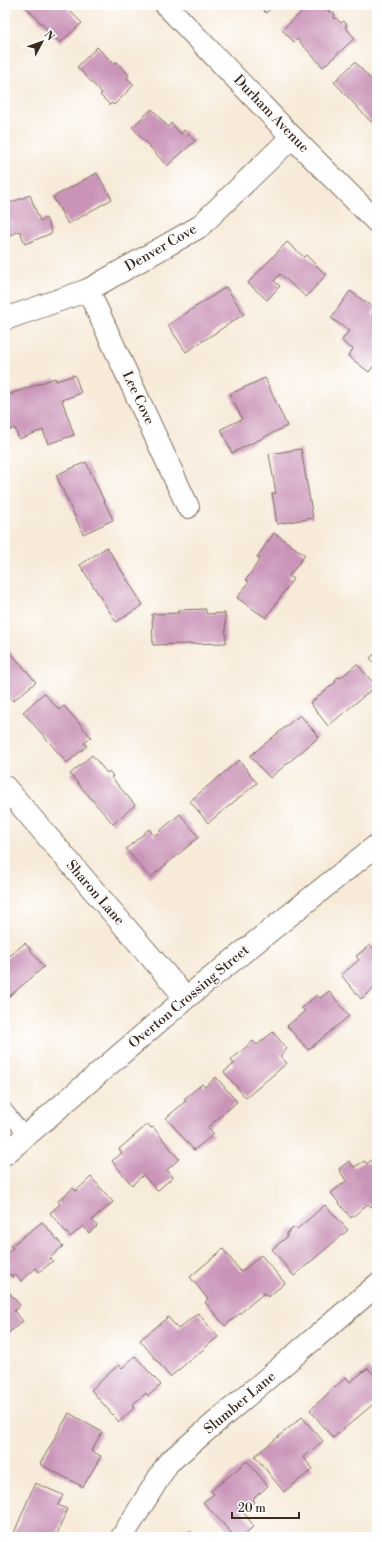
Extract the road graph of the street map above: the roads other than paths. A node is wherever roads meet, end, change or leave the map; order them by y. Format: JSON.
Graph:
{"nodes":[{"id":1,"x":166,"y":5,"type":"edge"},
{"id":2,"x":292,"y":137,"type":"junction"},
{"id":3,"x":377,"y":222,"type":"edge"},
{"id":4,"x":88,"y":290,"type":"junction"},
{"id":5,"x":5,"y":319,"type":"edge"},
{"id":6,"x":188,"y":507,"type":"dead end"},
{"id":7,"x":5,"y":787,"type":"edge"},
{"id":8,"x":377,"y":845,"type":"edge"},
{"id":9,"x":186,"y":998,"type":"junction"},
{"id":10,"x":5,"y":1109,"type":"edge"},
{"id":11,"x":26,"y":1136,"type":"junction"},
{"id":12,"x":5,"y":1154,"type":"edge"},
{"id":13,"x":377,"y":1286,"type":"edge"},
{"id":14,"x":122,"y":1537,"type":"edge"}],
"edges":[{"from":1,"to":2,"type":"street","name":"Durham Avenue"},
{"from":2,"to":3,"type":"street","name":"Durham Avenue"},
{"from":2,"to":4,"type":"street","name":"Denver Cove"},
{"from":4,"to":5,"type":"street","name":"Denver Cove"},
{"from":4,"to":6,"type":"street","name":"Lee Cove"},
{"from":7,"to":9,"type":"street","name":"Sharon Lane"},
{"from":8,"to":9,"type":"street","name":"Overton Crossing Street"},
{"from":9,"to":11,"type":"street","name":"Overton Crossing Street"},
{"from":10,"to":11,"type":"lane"},
{"from":11,"to":12,"type":"street","name":"Overton Crossing Street"},
{"from":13,"to":14,"type":"street","name":"Slumber Lane"}]}
